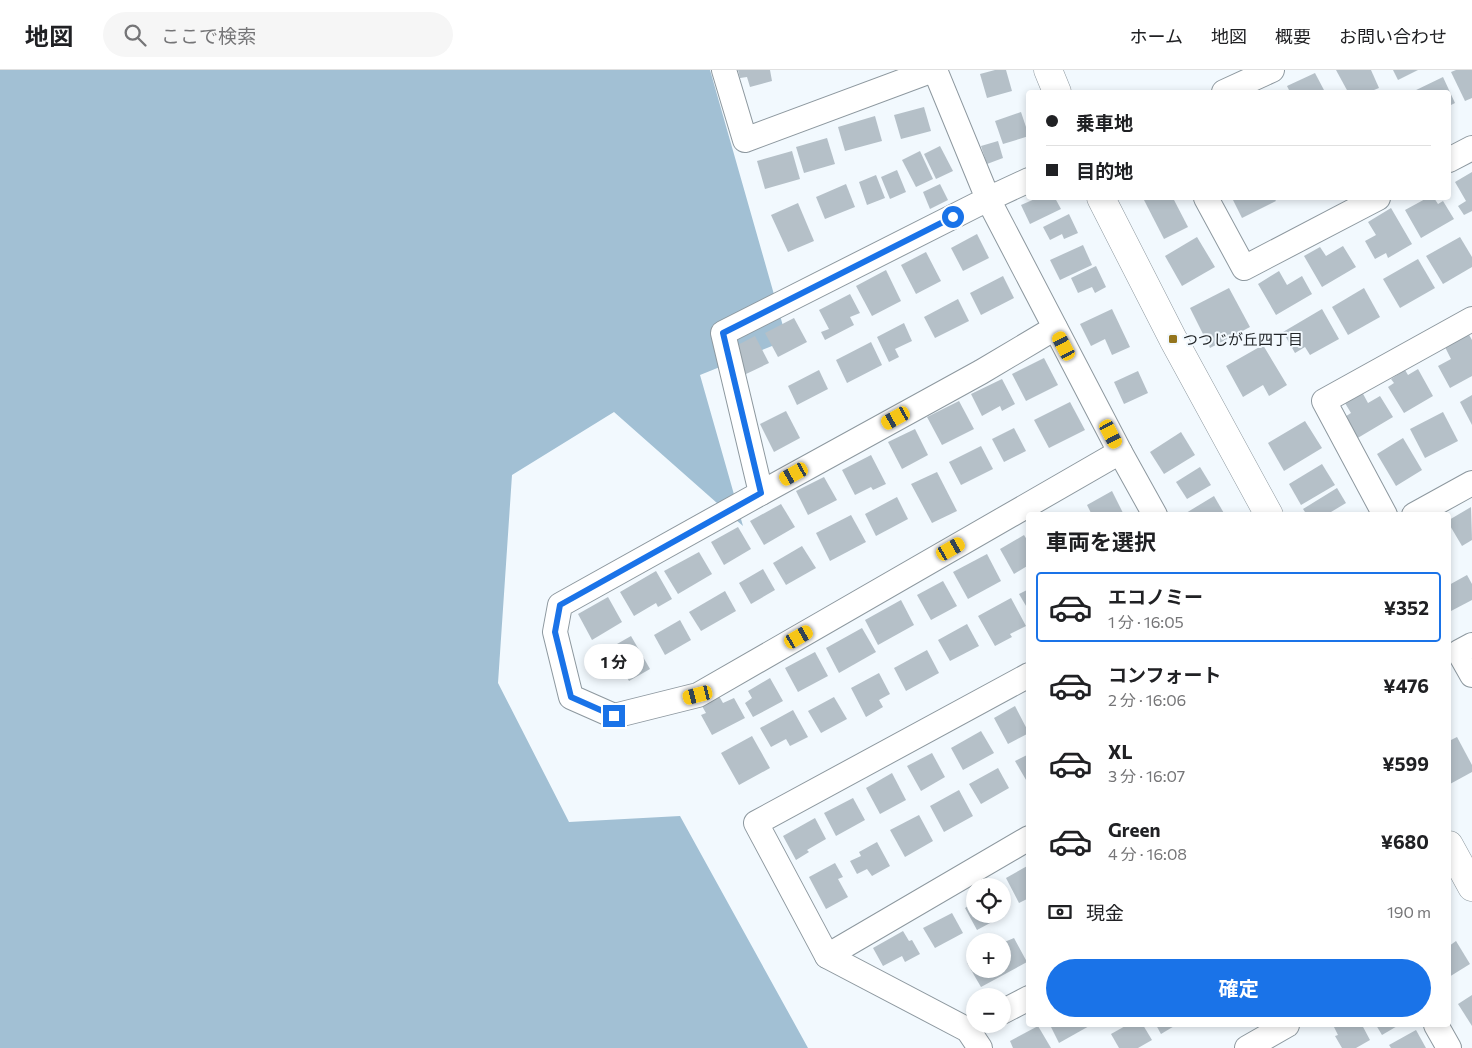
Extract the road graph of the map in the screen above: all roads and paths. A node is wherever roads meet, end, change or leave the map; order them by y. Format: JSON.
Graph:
{"nodes":[{"id":1,"x":724,"y":70,"type":"edge"},
{"id":2,"x":934,"y":70,"type":"edge"},
{"id":3,"x":1048,"y":70,"type":"edge"},
{"id":4,"x":1272,"y":70,"type":"edge"},
{"id":5,"x":1055,"y":90,"type":"edge"},
{"id":6,"x":1228,"y":90,"type":"edge"},
{"id":7,"x":1472,"y":148,"type":"edge"},
{"id":8,"x":1451,"y":159,"type":"edge"},
{"id":9,"x":1026,"y":181,"type":"edge"},
{"id":10,"x":988,"y":199,"type":"junction"},
{"id":11,"x":1102,"y":200,"type":"edge"},
{"id":12,"x":1207,"y":200,"type":"edge"},
{"id":13,"x":1374,"y":200,"type":"edge"},
{"id":14,"x":1472,"y":319,"type":"edge"},
{"id":15,"x":1055,"y":328,"type":"junction"},
{"id":16,"x":1120,"y":452,"type":"junction"},
{"id":17,"x":1472,"y":483,"type":"edge"},
{"id":18,"x":761,"y":493,"type":"junction"},
{"id":19,"x":1153,"y":512,"type":"edge"},
{"id":20,"x":1267,"y":512,"type":"edge"},
{"id":21,"x":1383,"y":512,"type":"edge"},
{"id":22,"x":1419,"y":512,"type":"edge"},
{"id":23,"x":1472,"y":645,"type":"edge"},
{"id":24,"x":1472,"y":675,"type":"edge"},
{"id":25,"x":1026,"y":678,"type":"edge"},
{"id":26,"x":1026,"y":840,"type":"edge"},
{"id":27,"x":1451,"y":849,"type":"edge"},
{"id":28,"x":1472,"y":887,"type":"edge"},
{"id":29,"x":828,"y":956,"type":"junction"},
{"id":30,"x":1026,"y":1000,"type":"edge"},
{"id":31,"x":1011,"y":1007,"type":"edge"},
{"id":32,"x":1284,"y":1027,"type":"edge"},
{"id":33,"x":1437,"y":1027,"type":"edge"},
{"id":34,"x":976,"y":1034,"type":"edge"},
{"id":35,"x":1247,"y":1048,"type":"edge"},
{"id":36,"x":1449,"y":1048,"type":"edge"}],
"edges":[{"from":1,"to":2,"type":"street"},
{"from":2,"to":10,"type":"street"},
{"from":3,"to":5,"type":"street"},
{"from":4,"to":6,"type":"street"},
{"from":7,"to":8,"type":"street"},
{"from":9,"to":10,"type":"street"},
{"from":10,"to":15,"type":"street"},
{"from":10,"to":18,"type":"street"},
{"from":11,"to":20,"type":"street"},
{"from":12,"to":13,"type":"street"},
{"from":14,"to":21,"type":"street"},
{"from":15,"to":16,"type":"street"},
{"from":15,"to":18,"type":"street"},
{"from":16,"to":18,"type":"street"},
{"from":16,"to":19,"type":"street"},
{"from":17,"to":22,"type":"street"},
{"from":23,"to":24,"type":"street"},
{"from":25,"to":29,"type":"street"},
{"from":26,"to":29,"type":"street"},
{"from":27,"to":28,"type":"street"},
{"from":29,"to":34,"type":"street"},
{"from":30,"to":31,"type":"street"},
{"from":32,"to":35,"type":"street"},
{"from":33,"to":36,"type":"street"}]}
